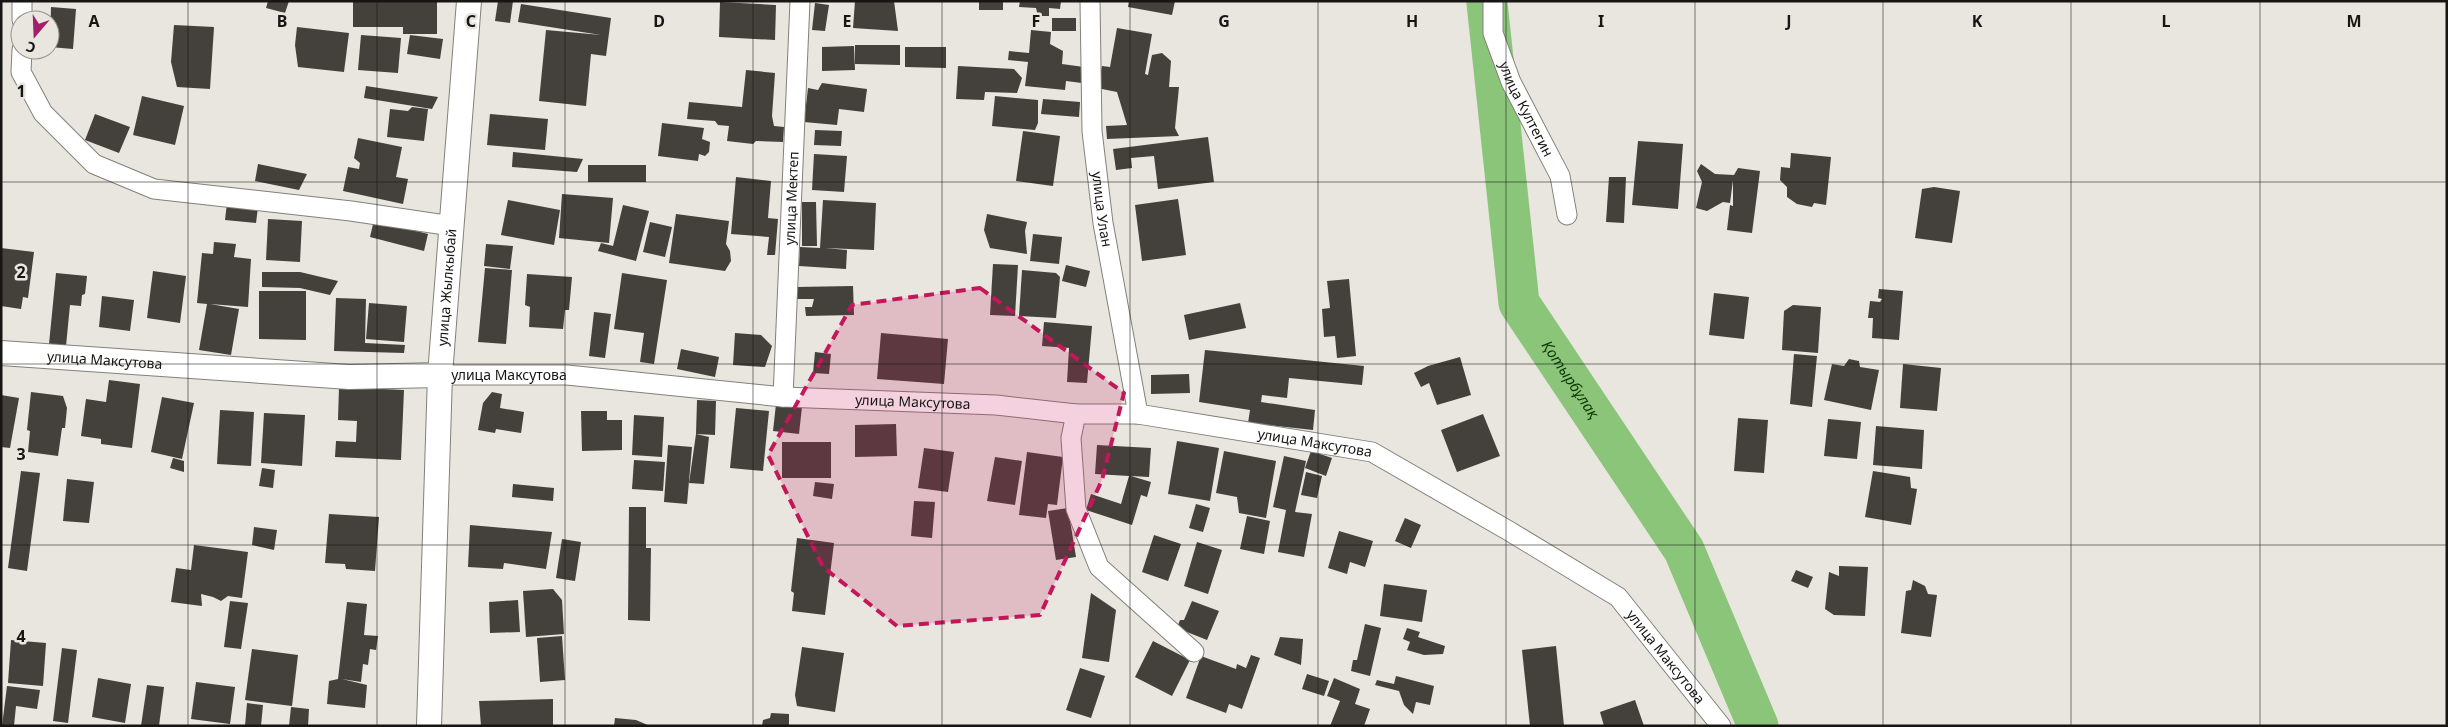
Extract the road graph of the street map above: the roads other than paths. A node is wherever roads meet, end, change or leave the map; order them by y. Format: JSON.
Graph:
{"nodes":[{"id":1,"x":469,"y":1,"type":"edge"},
{"id":2,"x":800,"y":1,"type":"edge"},
{"id":3,"x":1090,"y":1,"type":"edge"},
{"id":4,"x":1493,"y":1,"type":"edge"},
{"id":5,"x":22,"y":60,"type":"edge"},
{"id":6,"x":1567,"y":214,"type":"dead end"},
{"id":7,"x":452,"y":226,"type":"junction"},
{"id":8,"x":1,"y":353,"type":"edge"},
{"id":9,"x":440,"y":375,"type":"junction"},
{"id":10,"x":783,"y":396,"type":"junction"},
{"id":11,"x":1076,"y":414,"type":"junction"},
{"id":12,"x":1138,"y":414,"type":"junction"},
{"id":13,"x":1194,"y":652,"type":"dead end"},
{"id":14,"x":429,"y":726,"type":"edge"},
{"id":15,"x":1721,"y":726,"type":"edge"}],
"edges":[{"from":1,"to":7,"type":"street","name":"улица Жылкыбай"},
{"from":2,"to":10,"type":"street","name":"улица Мектеп"},
{"from":3,"to":12,"type":"street","name":"улица Улан"},
{"from":4,"to":6,"type":"street","name":"улица Култегин"},
{"from":5,"to":7,"type":"street"},
{"from":7,"to":9,"type":"street","name":"улица Жылкыбай"},
{"from":8,"to":9,"type":"street","name":"улица Максутова"},
{"from":9,"to":10,"type":"street","name":"улица Максутова"},
{"from":9,"to":14,"type":"street","name":"улица Жылкыбай"},
{"from":10,"to":11,"type":"street","name":"улица Максутова"},
{"from":11,"to":12,"type":"street","name":"улица Максутова"},
{"from":11,"to":13,"type":"street"},
{"from":12,"to":15,"type":"street","name":"улица Максутова"}]}
